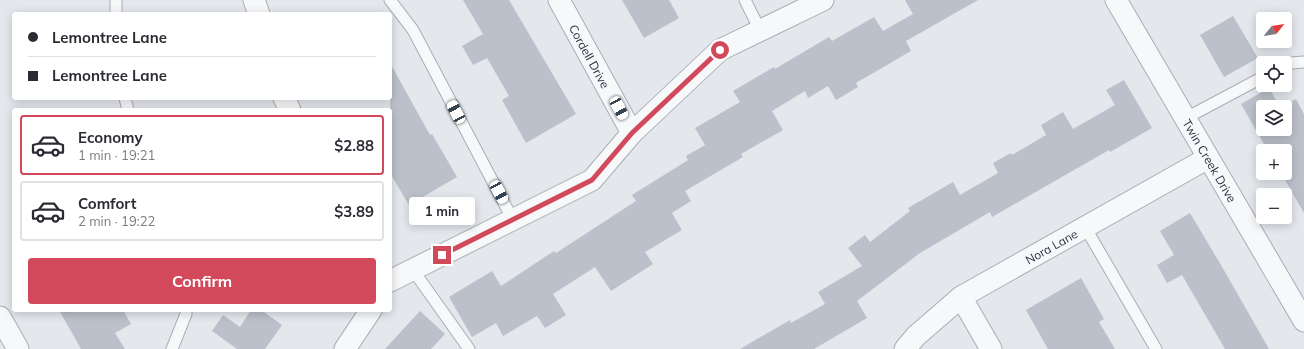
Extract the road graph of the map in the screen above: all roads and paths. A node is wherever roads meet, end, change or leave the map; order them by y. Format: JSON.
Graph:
{"nodes":[{"id":1,"x":116,"y":0,"type":"edge"},
{"id":2,"x":390,"y":0,"type":"edge"},
{"id":3,"x":559,"y":0,"type":"edge"},
{"id":4,"x":745,"y":0,"type":"edge"},
{"id":5,"x":823,"y":0,"type":"edge"},
{"id":6,"x":1116,"y":0,"type":"edge"},
{"id":7,"x":116,"y":12,"type":"edge"},
{"id":8,"x":760,"y":30,"type":"junction"},
{"id":9,"x":1304,"y":62,"type":"edge"},
{"id":10,"x":1292,"y":63,"type":"edge"},
{"id":11,"x":1256,"y":81,"type":"edge"},
{"id":12,"x":1186,"y":118,"type":"junction"},
{"id":13,"x":632,"y":133,"type":"junction"},
{"id":14,"x":1208,"y":158,"type":"junction"},
{"id":15,"x":513,"y":220,"type":"junction"},
{"id":16,"x":1085,"y":227,"type":"junction"},
{"id":17,"x":413,"y":270,"type":"junction"},
{"id":18,"x":392,"y":280,"type":"edge"},
{"id":19,"x":961,"y":296,"type":"junction"},
{"id":20,"x":186,"y":312,"type":"edge"},
{"id":21,"x":370,"y":312,"type":"edge"},
{"id":22,"x":0,"y":317,"type":"edge"},
{"id":23,"x":1304,"y":321,"type":"edge"},
{"id":24,"x":18,"y":349,"type":"edge"},
{"id":25,"x":172,"y":349,"type":"edge"},
{"id":26,"x":345,"y":349,"type":"edge"},
{"id":27,"x":469,"y":349,"type":"edge"},
{"id":28,"x":905,"y":349,"type":"edge"},
{"id":29,"x":991,"y":349,"type":"edge"},
{"id":30,"x":1156,"y":349,"type":"edge"}],
"edges":[{"from":1,"to":7,"type":"lane"},
{"from":2,"to":15,"type":"lane"},
{"from":3,"to":13,"type":"street","name":"Cordell Drive"},
{"from":4,"to":8,"type":"lane"},
{"from":5,"to":8,"type":"street"},
{"from":6,"to":12,"type":"street","name":"Twin Creek Drive"},
{"from":8,"to":13,"type":"street"},
{"from":9,"to":10,"type":"lane"},
{"from":11,"to":12,"type":"lane"},
{"from":12,"to":14,"type":"street","name":"Twin Creek Drive"},
{"from":13,"to":15,"type":"street"},
{"from":14,"to":16,"type":"street","name":"Nora Lane"},
{"from":14,"to":23,"type":"street","name":"Twin Creek Drive"},
{"from":15,"to":17,"type":"street"},
{"from":16,"to":19,"type":"street","name":"Nora Lane"},
{"from":16,"to":30,"type":"lane"},
{"from":17,"to":18,"type":"street"},
{"from":17,"to":27,"type":"lane"},
{"from":19,"to":28,"type":"street","name":"Nora Lane"},
{"from":19,"to":29,"type":"street"},
{"from":20,"to":25,"type":"lane"},
{"from":21,"to":26,"type":"street"},
{"from":22,"to":24,"type":"street"}]}
